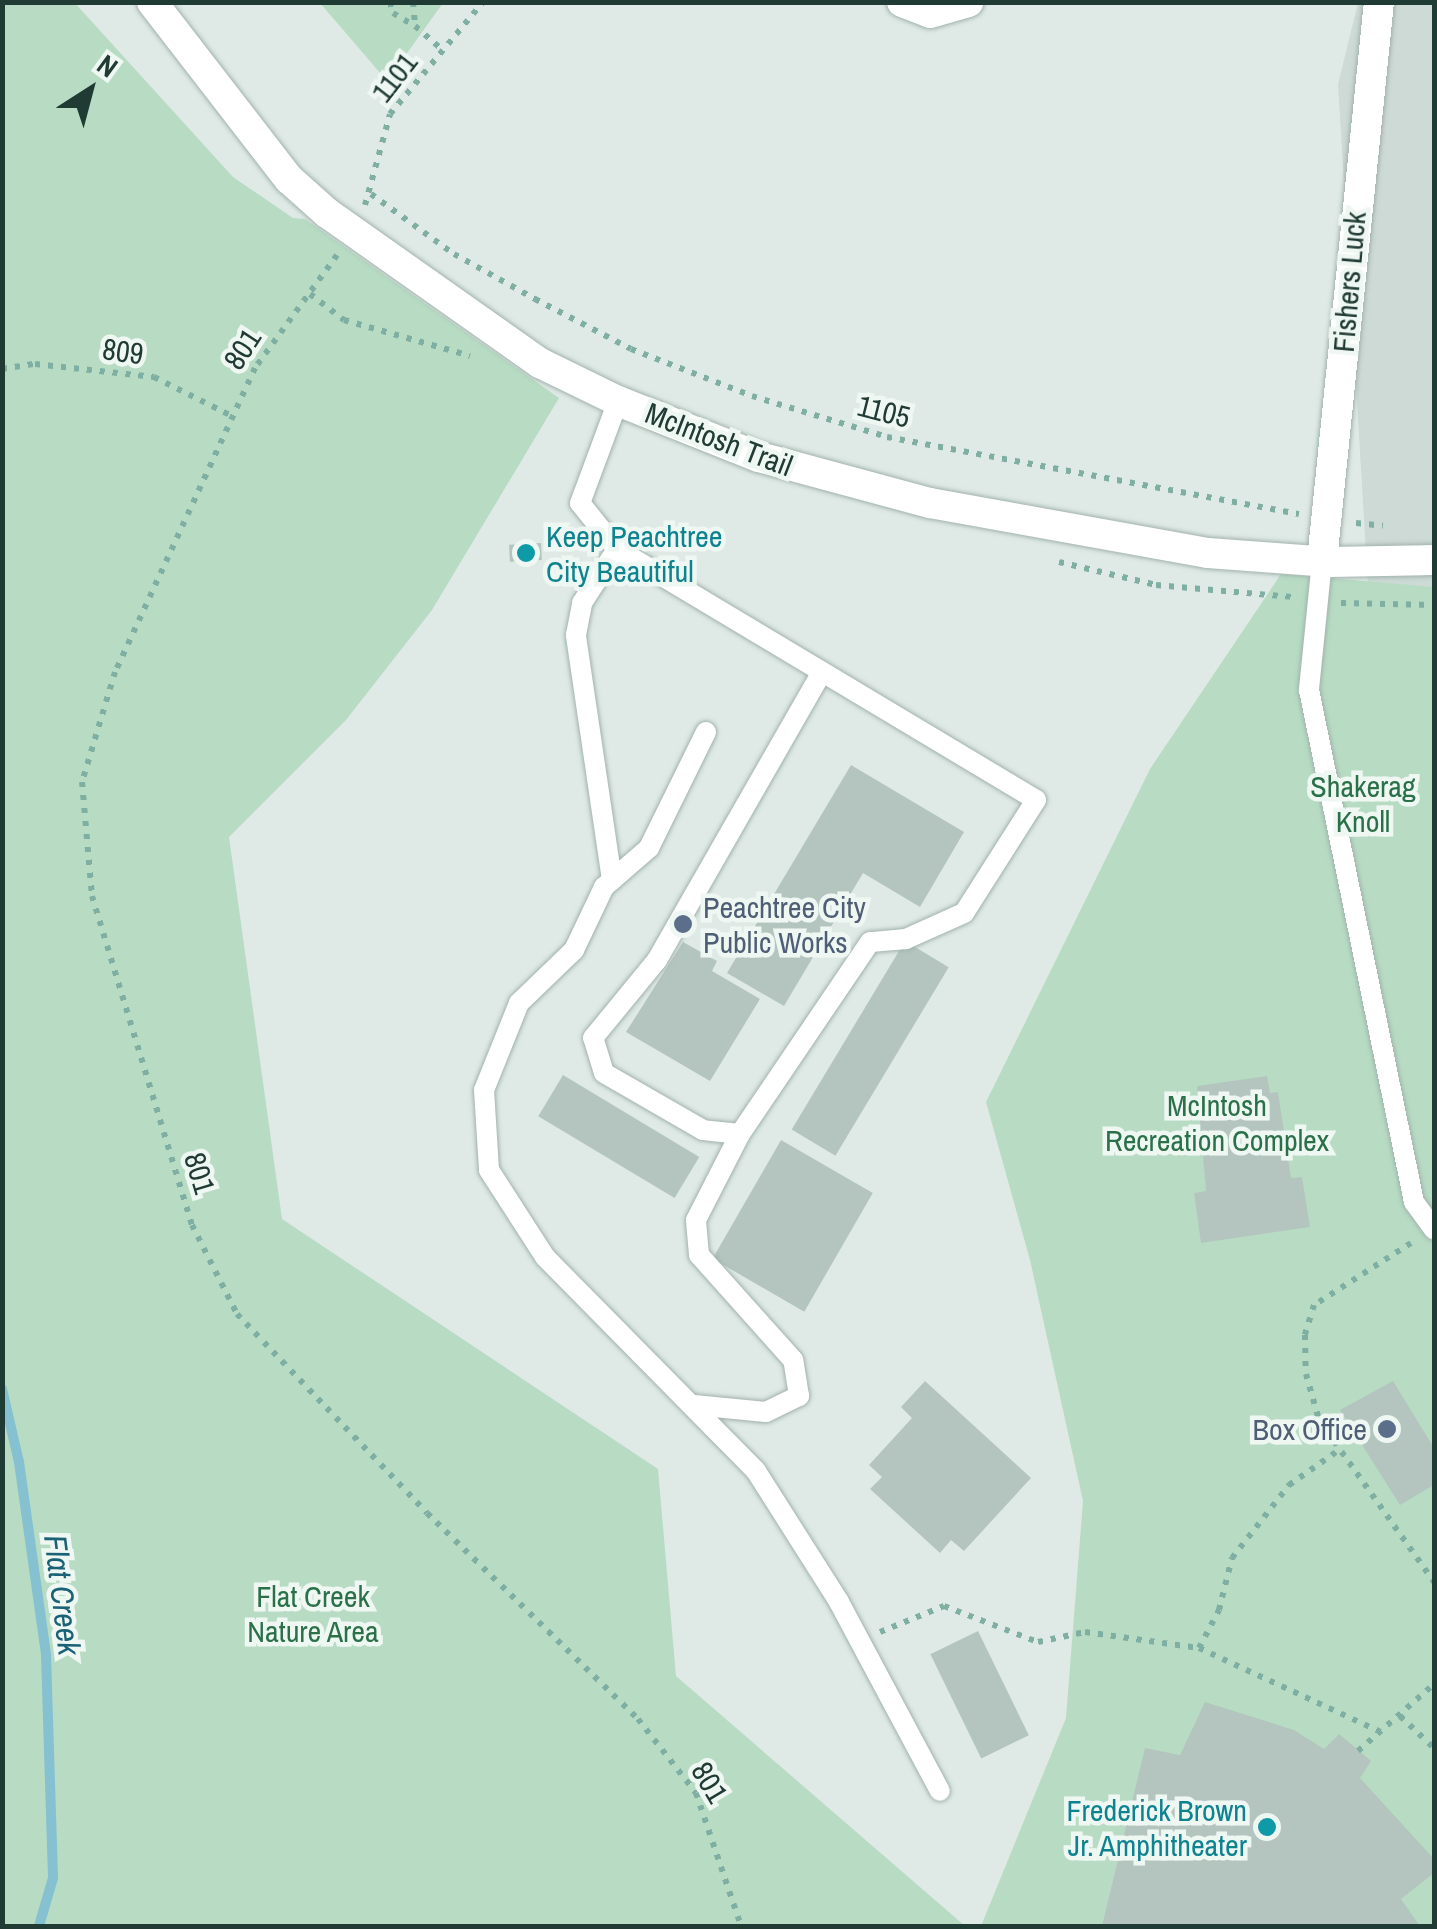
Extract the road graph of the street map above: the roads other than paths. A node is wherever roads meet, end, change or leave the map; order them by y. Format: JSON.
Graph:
{"nodes":[{"id":1,"x":902,"y":2,"type":"edge"},
{"id":2,"x":968,"y":2,"type":"edge"},
{"id":3,"x":1379,"y":2,"type":"edge"},
{"id":4,"x":160,"y":13,"type":"edge"},
{"id":5,"x":618,"y":401,"type":"junction"},
{"id":6,"x":617,"y":550,"type":"junction"},
{"id":7,"x":1434,"y":560,"type":"edge"},
{"id":8,"x":1322,"y":561,"type":"junction"},
{"id":9,"x":822,"y":672,"type":"junction"},
{"id":10,"x":706,"y":732,"type":"dead end"},
{"id":11,"x":612,"y":880,"type":"junction"},
{"id":12,"x":740,"y":1134,"type":"junction"},
{"id":13,"x":1426,"y":1235,"type":"edge"},
{"id":14,"x":694,"y":1405,"type":"junction"},
{"id":15,"x":940,"y":1790,"type":"dead end"}],
"edges":[{"from":1,"to":2,"type":"street"},
{"from":3,"to":8,"type":"street","name":"Fishers Luck"},
{"from":4,"to":5,"type":"street","name":"McIntosh Trail"},
{"from":5,"to":6,"type":"lane"},
{"from":5,"to":8,"type":"street","name":"McIntosh Trail"},
{"from":6,"to":9,"type":"lane"},
{"from":6,"to":11,"type":"lane"},
{"from":7,"to":8,"type":"street","name":"McIntosh Trail"},
{"from":8,"to":13,"type":"lane"},
{"from":9,"to":12,"type":"lane"},
{"from":9,"to":12,"type":"lane"},
{"from":10,"to":11,"type":"lane"},
{"from":11,"to":14,"type":"lane"},
{"from":12,"to":14,"type":"lane"},
{"from":14,"to":15,"type":"lane"}]}
